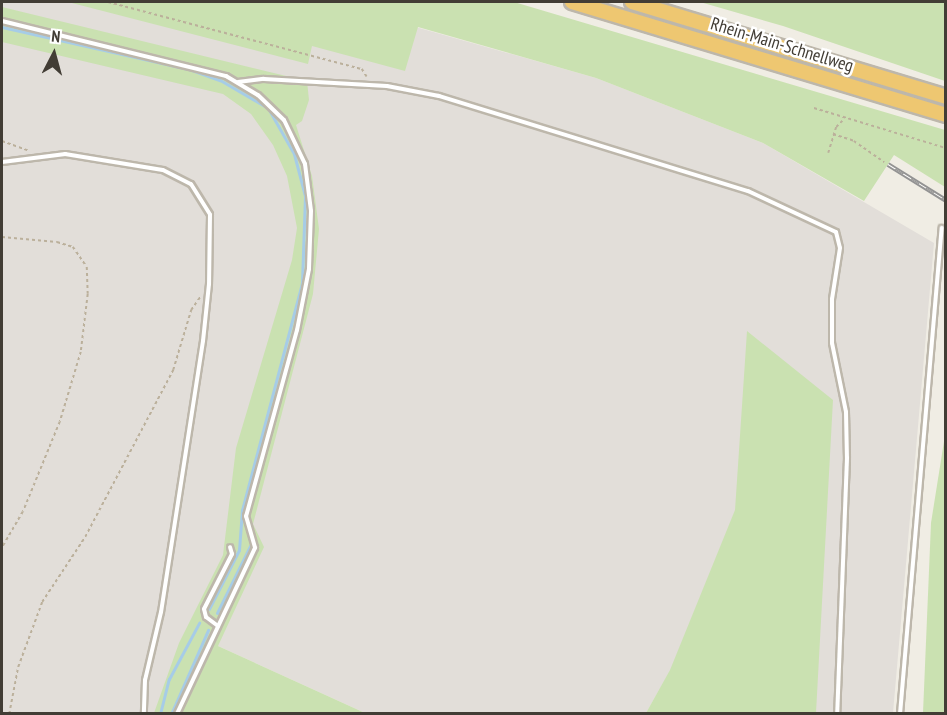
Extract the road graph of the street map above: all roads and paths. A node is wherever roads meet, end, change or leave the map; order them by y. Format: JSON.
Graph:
{"nodes":[{"id":1,"x":108,"y":2,"type":"edge"},
{"id":2,"x":572,"y":2,"type":"edge"},
{"id":3,"x":632,"y":2,"type":"edge"},
{"id":4,"x":2,"y":21,"type":"edge"},
{"id":5,"x":238,"y":82,"type":"junction"},
{"id":6,"x":360,"y":87,"type":"junction"},
{"id":7,"x":945,"y":97,"type":"edge"},
{"id":8,"x":814,"y":108,"type":"dead end"},
{"id":9,"x":945,"y":115,"type":"edge"},
{"id":10,"x":845,"y":119,"type":"junction"},
{"id":11,"x":833,"y":134,"type":"junction"},
{"id":12,"x":2,"y":141,"type":"edge"},
{"id":13,"x":945,"y":148,"type":"edge"},
{"id":14,"x":828,"y":153,"type":"dead end"},
{"id":15,"x":40,"y":155,"type":"junction"},
{"id":16,"x":2,"y":162,"type":"edge"},
{"id":17,"x":884,"y":162,"type":"dead end"},
{"id":18,"x":942,"y":228,"type":"dead end"},
{"id":19,"x":2,"y":237,"type":"edge"},
{"id":20,"x":209,"y":284,"type":"junction"},
{"id":21,"x":230,"y":547,"type":"dead end"},
{"id":22,"x":2,"y":548,"type":"edge"},
{"id":23,"x":218,"y":626,"type":"junction"},
{"id":24,"x":9,"y":714,"type":"edge"},
{"id":25,"x":144,"y":714,"type":"edge"},
{"id":26,"x":177,"y":714,"type":"edge"},
{"id":27,"x":837,"y":714,"type":"edge"},
{"id":28,"x":900,"y":714,"type":"edge"}],
"edges":[{"from":1,"to":6,"type":"path"},
{"from":2,"to":9,"type":"highway","name":"Rhein-Main-Schnellweg"},
{"from":3,"to":7,"type":"highway","name":"Rhein-Main-Schnellweg"},
{"from":4,"to":5,"type":"lane"},
{"from":5,"to":6,"type":"lane"},
{"from":5,"to":23,"type":"lane"},
{"from":6,"to":27,"type":"lane"},
{"from":8,"to":10,"type":"path"},
{"from":10,"to":11,"type":"path"},
{"from":10,"to":13,"type":"path"},
{"from":11,"to":14,"type":"path"},
{"from":11,"to":17,"type":"path"},
{"from":12,"to":15,"type":"path"},
{"from":15,"to":16,"type":"lane"},
{"from":15,"to":20,"type":"lane"},
{"from":18,"to":28,"type":"lane"},
{"from":19,"to":22,"type":"path"},
{"from":20,"to":24,"type":"path"},
{"from":20,"to":25,"type":"lane"},
{"from":21,"to":23,"type":"lane"},
{"from":23,"to":26,"type":"lane"}]}
